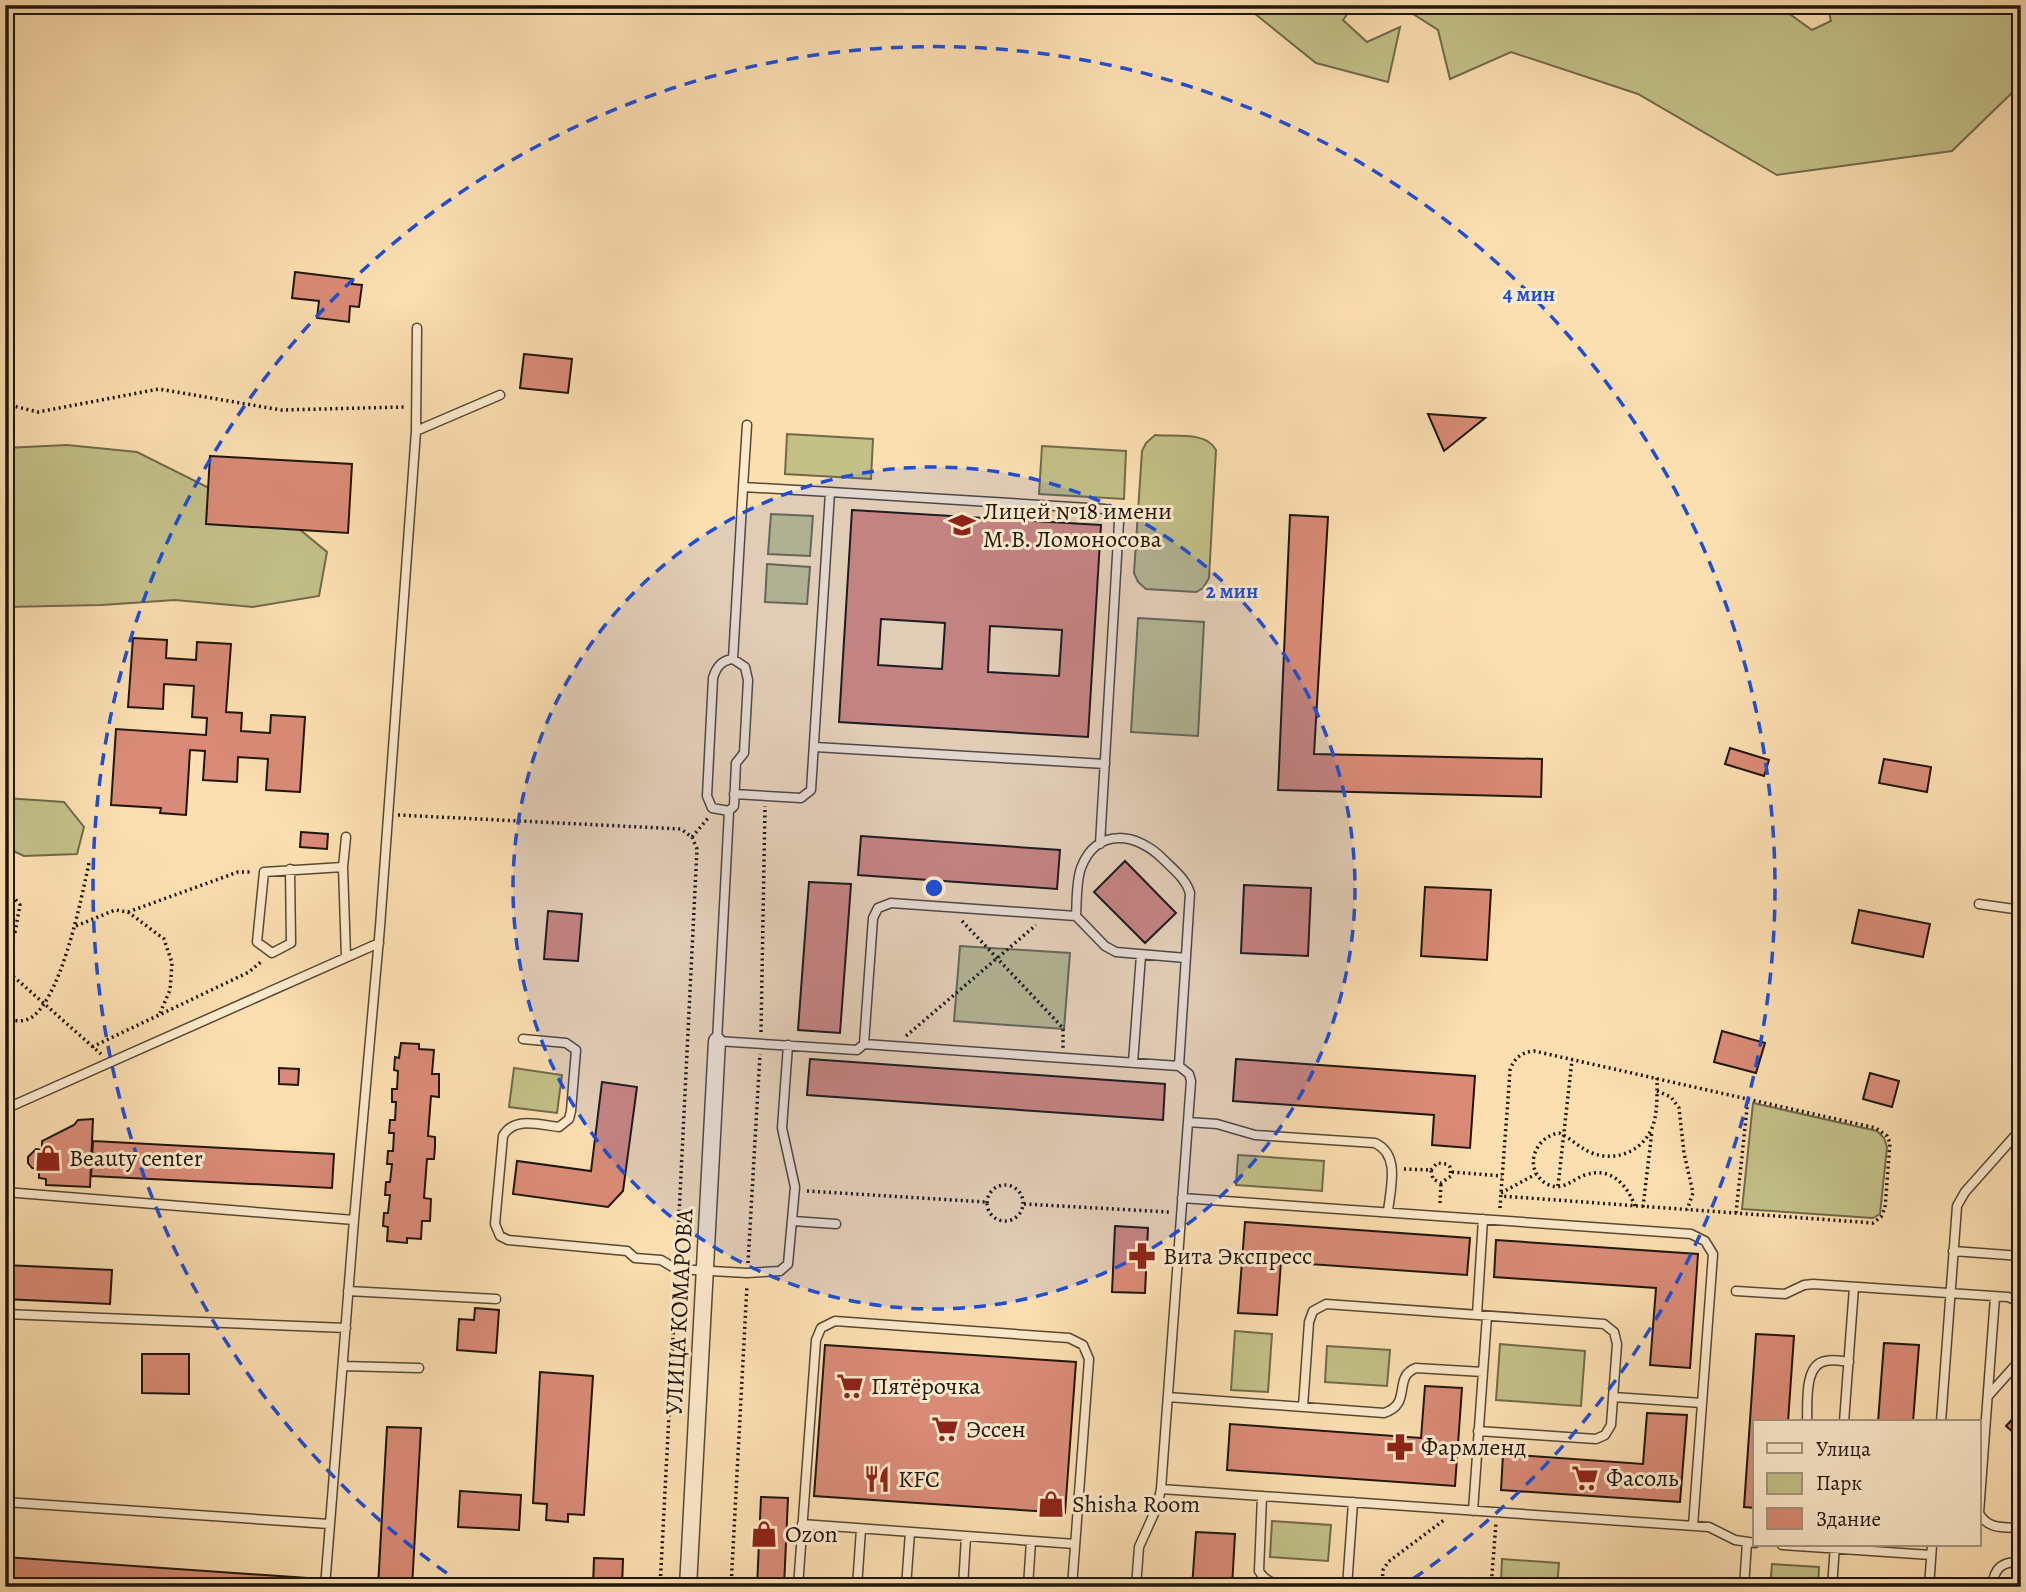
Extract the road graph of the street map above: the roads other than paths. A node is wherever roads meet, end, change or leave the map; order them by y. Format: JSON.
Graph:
{"nodes":[{"id":1,"x":417,"y":328,"type":"dead end"},
{"id":2,"x":500,"y":395,"type":"dead end"},
{"id":3,"x":747,"y":425,"type":"dead end"},
{"id":4,"x":416,"y":431,"type":"junction"},
{"id":5,"x":743,"y":487,"type":"junction"},
{"id":6,"x":830,"y":492,"type":"junction"},
{"id":7,"x":733,"y":659,"type":"junction"},
{"id":8,"x":815,"y":747,"type":"junction"},
{"id":9,"x":1105,"y":764,"type":"junction"},
{"id":10,"x":734,"y":794,"type":"junction"},
{"id":11,"x":729,"y":811,"type":"junction"},
{"id":12,"x":346,"y":837,"type":"dead end"},
{"id":13,"x":1100,"y":844,"type":"junction"},
{"id":14,"x":343,"y":867,"type":"junction"},
{"id":15,"x":290,"y":869,"type":"junction"},
{"id":16,"x":1979,"y":904,"type":"dead end"},
{"id":17,"x":2021,"y":911,"type":"edge"},
{"id":18,"x":1076,"y":916,"type":"junction"},
{"id":19,"x":379,"y":943,"type":"junction"},
{"id":20,"x":1141,"y":955,"type":"junction"},
{"id":21,"x":346,"y":957,"type":"junction"},
{"id":22,"x":1186,"y":958,"type":"junction"},
{"id":23,"x":523,"y":1039,"type":"dead end"},
{"id":24,"x":717,"y":1041,"type":"junction"},
{"id":25,"x":864,"y":1044,"type":"junction"},
{"id":26,"x":788,"y":1045,"type":"junction"},
{"id":27,"x":1133,"y":1063,"type":"junction"},
{"id":28,"x":1179,"y":1066,"type":"junction"},
{"id":29,"x":5,"y":1109,"type":"edge"},
{"id":30,"x":1188,"y":1122,"type":"junction"},
{"id":31,"x":2021,"y":1129,"type":"edge"},
{"id":32,"x":5,"y":1192,"type":"edge"},
{"id":33,"x":1182,"y":1198,"type":"junction"},
{"id":34,"x":1388,"y":1212,"type":"junction"},
{"id":35,"x":1483,"y":1219,"type":"junction"},
{"id":36,"x":354,"y":1220,"type":"junction"},
{"id":37,"x":793,"y":1221,"type":"junction"},
{"id":38,"x":836,"y":1224,"type":"dead end"},
{"id":39,"x":1953,"y":1251,"type":"junction"},
{"id":40,"x":2021,"y":1256,"type":"edge"},
{"id":41,"x":704,"y":1272,"type":"junction"},
{"id":42,"x":1854,"y":1286,"type":"junction"},
{"id":43,"x":348,"y":1291,"type":"junction"},
{"id":44,"x":1736,"y":1291,"type":"dead end"},
{"id":45,"x":1950,"y":1293,"type":"junction"},
{"id":46,"x":1995,"y":1297,"type":"junction"},
{"id":47,"x":496,"y":1299,"type":"dead end"},
{"id":48,"x":2021,"y":1302,"type":"edge"},
{"id":49,"x":5,"y":1314,"type":"edge"},
{"id":50,"x":1476,"y":1315,"type":"junction"},
{"id":51,"x":1487,"y":1315,"type":"junction"},
{"id":52,"x":346,"y":1328,"type":"junction"},
{"id":53,"x":2021,"y":1359,"type":"edge"},
{"id":54,"x":1849,"y":1362,"type":"junction"},
{"id":55,"x":343,"y":1366,"type":"junction"},
{"id":56,"x":419,"y":1368,"type":"dead end"},
{"id":57,"x":1483,"y":1372,"type":"junction"},
{"id":58,"x":1613,"y":1396,"type":"junction"},
{"id":59,"x":1988,"y":1396,"type":"junction"},
{"id":60,"x":1168,"y":1397,"type":"junction"},
{"id":61,"x":1702,"y":1403,"type":"junction"},
{"id":62,"x":1303,"y":1407,"type":"junction"},
{"id":63,"x":1807,"y":1420,"type":"edge"},
{"id":64,"x":1844,"y":1420,"type":"edge"},
{"id":65,"x":1941,"y":1420,"type":"edge"},
{"id":66,"x":1478,"y":1431,"type":"junction"},
{"id":67,"x":1161,"y":1489,"type":"junction"},
{"id":68,"x":1262,"y":1496,"type":"junction"},
{"id":69,"x":1980,"y":1500,"type":"edge"},
{"id":70,"x":5,"y":1502,"type":"edge"},
{"id":71,"x":1353,"y":1502,"type":"junction"},
{"id":72,"x":1473,"y":1511,"type":"junction"},
{"id":73,"x":1980,"y":1515,"type":"edge"},
{"id":74,"x":329,"y":1524,"type":"junction"},
{"id":75,"x":802,"y":1524,"type":"junction"},
{"id":76,"x":1693,"y":1526,"type":"junction"},
{"id":77,"x":2021,"y":1528,"type":"edge"},
{"id":78,"x":861,"y":1529,"type":"junction"},
{"id":79,"x":910,"y":1532,"type":"junction"},
{"id":80,"x":966,"y":1536,"type":"junction"},
{"id":81,"x":1031,"y":1541,"type":"junction"},
{"id":82,"x":1751,"y":1543,"type":"edge"},
{"id":83,"x":1075,"y":1544,"type":"junction"},
{"id":84,"x":1816,"y":1546,"type":"edge"},
{"id":85,"x":1932,"y":1546,"type":"edge"},
{"id":86,"x":1835,"y":1547,"type":"edge"},
{"id":87,"x":1931,"y":1555,"type":"junction"},
{"id":88,"x":2021,"y":1562,"type":"edge"},
{"id":89,"x":325,"y":1587,"type":"edge"},
{"id":90,"x":688,"y":1587,"type":"edge"},
{"id":91,"x":798,"y":1587,"type":"edge"},
{"id":92,"x":857,"y":1587,"type":"edge"},
{"id":93,"x":906,"y":1587,"type":"edge"},
{"id":94,"x":963,"y":1587,"type":"edge"},
{"id":95,"x":1028,"y":1587,"type":"edge"},
{"id":96,"x":1072,"y":1587,"type":"edge"},
{"id":97,"x":1136,"y":1587,"type":"edge"},
{"id":98,"x":1307,"y":1587,"type":"edge"},
{"id":99,"x":1347,"y":1587,"type":"edge"},
{"id":100,"x":1744,"y":1587,"type":"edge"},
{"id":101,"x":1832,"y":1587,"type":"edge"},
{"id":102,"x":1929,"y":1587,"type":"edge"},
{"id":103,"x":1992,"y":1587,"type":"edge"}],
"edges":[{"from":1,"to":4,"type":"lane"},
{"from":2,"to":4,"type":"lane"},
{"from":3,"to":5,"type":"lane"},
{"from":4,"to":19,"type":"lane"},
{"from":5,"to":6,"type":"lane"},
{"from":5,"to":7,"type":"lane"},
{"from":6,"to":8,"type":"lane"},
{"from":6,"to":9,"type":"lane"},
{"from":7,"to":10,"type":"lane"},
{"from":7,"to":11,"type":"lane"},
{"from":8,"to":9,"type":"lane"},
{"from":8,"to":10,"type":"lane"},
{"from":9,"to":13,"type":"lane"},
{"from":10,"to":11,"type":"lane"},
{"from":11,"to":24,"type":"lane"},
{"from":12,"to":14,"type":"lane"},
{"from":13,"to":18,"type":"lane"},
{"from":13,"to":22,"type":"lane"},
{"from":14,"to":15,"type":"lane"},
{"from":14,"to":21,"type":"lane"},
{"from":15,"to":15,"type":"lane"},
{"from":16,"to":17,"type":"lane"},
{"from":18,"to":20,"type":"lane"},
{"from":18,"to":25,"type":"lane"},
{"from":19,"to":21,"type":"lane"},
{"from":19,"to":36,"type":"lane"},
{"from":20,"to":22,"type":"lane"},
{"from":20,"to":27,"type":"lane"},
{"from":21,"to":29,"type":"lane"},
{"from":22,"to":28,"type":"lane"},
{"from":23,"to":41,"type":"lane"},
{"from":24,"to":26,"type":"lane"},
{"from":24,"to":41,"type":"street","name":"УЛИЦА КОМАРОВА"},
{"from":25,"to":26,"type":"lane"},
{"from":25,"to":27,"type":"lane"},
{"from":26,"to":37,"type":"lane"},
{"from":27,"to":28,"type":"lane"},
{"from":28,"to":30,"type":"lane"},
{"from":30,"to":33,"type":"lane"},
{"from":30,"to":34,"type":"lane"},
{"from":31,"to":39,"type":"lane"},
{"from":32,"to":36,"type":"lane"},
{"from":33,"to":34,"type":"lane"},
{"from":33,"to":60,"type":"lane"},
{"from":34,"to":35,"type":"lane"},
{"from":35,"to":50,"type":"lane"},
{"from":35,"to":61,"type":"lane"},
{"from":36,"to":43,"type":"lane"},
{"from":37,"to":38,"type":"lane"},
{"from":37,"to":41,"type":"lane"},
{"from":39,"to":40,"type":"lane"},
{"from":39,"to":45,"type":"lane"},
{"from":41,"to":90,"type":"street","name":"УЛИЦА КОМАРОВА"},
{"from":42,"to":44,"type":"lane"},
{"from":42,"to":45,"type":"lane"},
{"from":42,"to":54,"type":"lane"},
{"from":43,"to":47,"type":"lane"},
{"from":43,"to":52,"type":"lane"},
{"from":45,"to":46,"type":"lane"},
{"from":45,"to":65,"type":"lane"},
{"from":46,"to":48,"type":"lane"},
{"from":46,"to":59,"type":"lane"},
{"from":49,"to":52,"type":"lane"},
{"from":50,"to":51,"type":"lane"},
{"from":50,"to":62,"type":"lane"},
{"from":51,"to":57,"type":"lane"},
{"from":51,"to":58,"type":"lane"},
{"from":52,"to":55,"type":"lane"},
{"from":53,"to":59,"type":"lane"},
{"from":54,"to":63,"type":"lane"},
{"from":54,"to":64,"type":"lane"},
{"from":55,"to":56,"type":"lane"},
{"from":55,"to":74,"type":"lane"},
{"from":57,"to":62,"type":"lane"},
{"from":57,"to":66,"type":"lane"},
{"from":58,"to":61,"type":"lane"},
{"from":58,"to":66,"type":"lane"},
{"from":59,"to":69,"type":"lane"},
{"from":60,"to":62,"type":"lane"},
{"from":60,"to":67,"type":"lane"},
{"from":61,"to":76,"type":"lane"},
{"from":66,"to":72,"type":"lane"},
{"from":67,"to":68,"type":"lane"},
{"from":67,"to":97,"type":"lane"},
{"from":68,"to":71,"type":"lane"},
{"from":68,"to":98,"type":"lane"},
{"from":70,"to":74,"type":"lane"},
{"from":71,"to":72,"type":"lane"},
{"from":71,"to":99,"type":"lane"},
{"from":72,"to":76,"type":"lane"},
{"from":73,"to":77,"type":"lane"},
{"from":74,"to":89,"type":"lane"},
{"from":75,"to":78,"type":"lane"},
{"from":75,"to":83,"type":"lane"},
{"from":75,"to":91,"type":"lane"},
{"from":76,"to":82,"type":"lane"},
{"from":78,"to":79,"type":"lane"},
{"from":78,"to":92,"type":"lane"},
{"from":79,"to":80,"type":"lane"},
{"from":79,"to":93,"type":"lane"},
{"from":80,"to":81,"type":"lane"},
{"from":80,"to":94,"type":"lane"},
{"from":81,"to":83,"type":"lane"},
{"from":81,"to":95,"type":"lane"},
{"from":82,"to":100,"type":"lane"},
{"from":83,"to":96,"type":"lane"},
{"from":84,"to":86,"type":"lane"},
{"from":85,"to":87,"type":"lane"},
{"from":86,"to":87,"type":"lane"},
{"from":86,"to":101,"type":"lane"},
{"from":87,"to":102,"type":"lane"},
{"from":88,"to":103,"type":"lane"}]}
